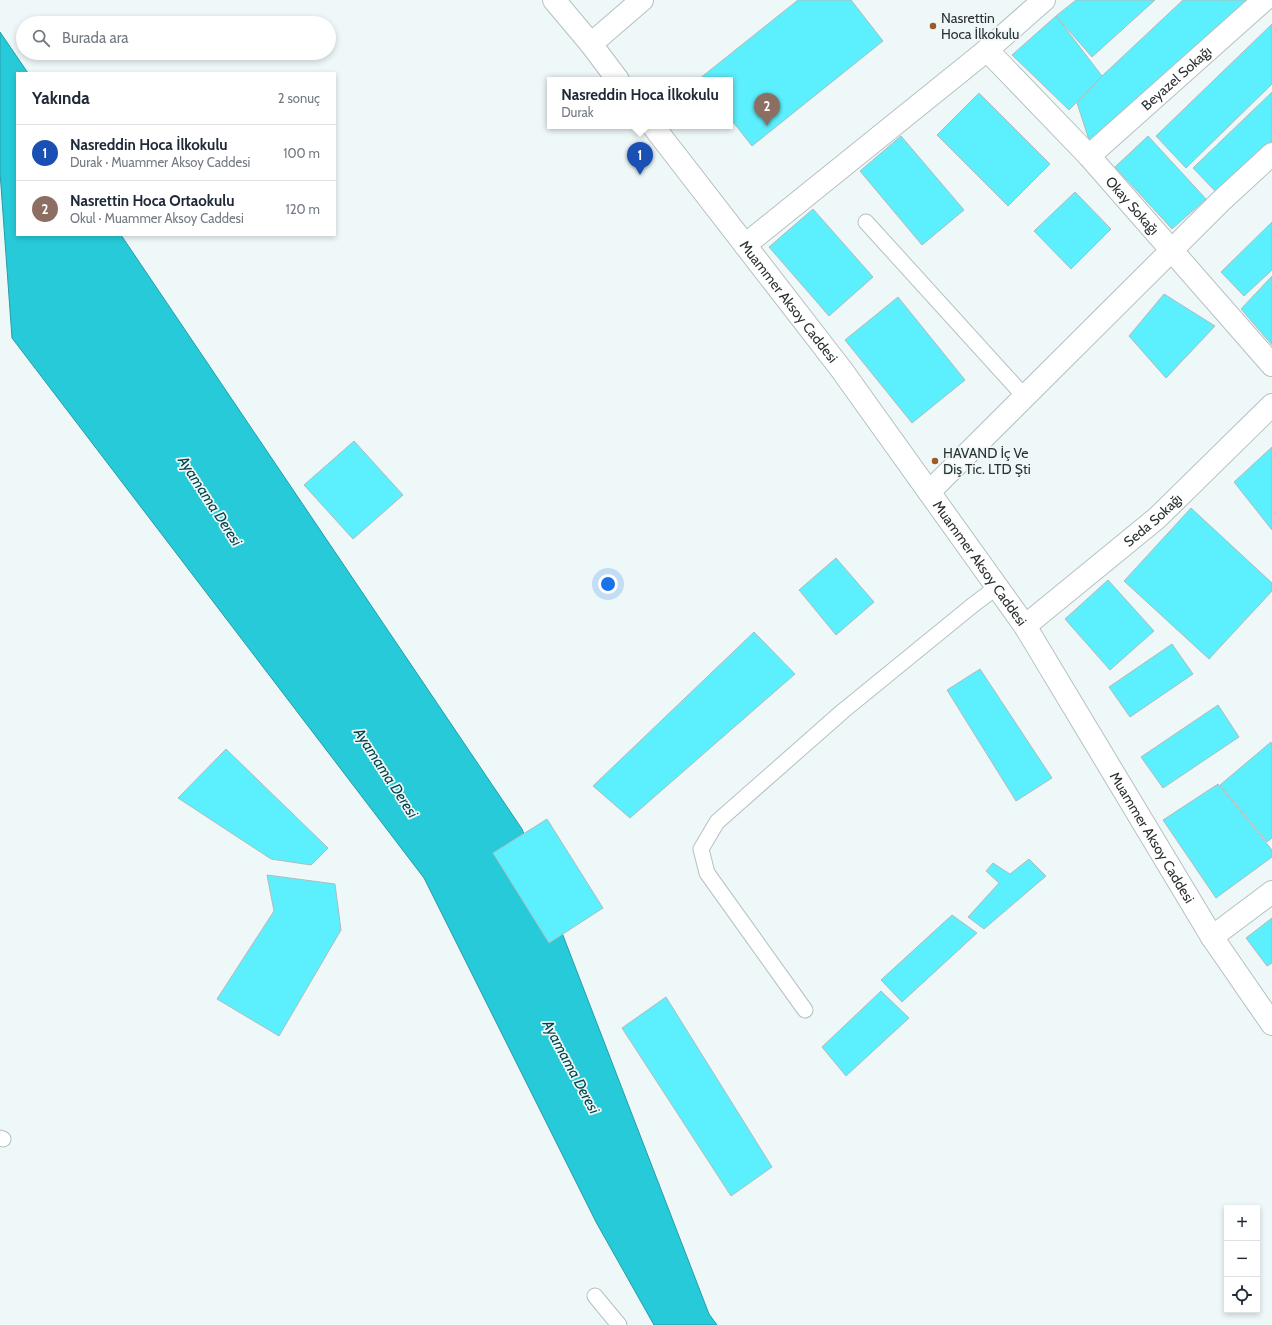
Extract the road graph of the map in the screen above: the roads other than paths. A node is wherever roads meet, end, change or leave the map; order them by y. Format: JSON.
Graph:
{"nodes":[{"id":1,"x":554,"y":0,"type":"edge"},
{"id":2,"x":642,"y":0,"type":"edge"},
{"id":3,"x":1044,"y":0,"type":"edge"},
{"id":4,"x":1264,"y":0,"type":"edge"},
{"id":5,"x":591,"y":44,"type":"junction"},
{"id":6,"x":987,"y":50,"type":"junction"},
{"id":7,"x":616,"y":77,"type":"edge"},
{"id":8,"x":655,"y":129,"type":"edge"},
{"id":9,"x":1272,"y":154,"type":"edge"},
{"id":10,"x":1089,"y":156,"type":"junction"},
{"id":11,"x":866,"y":222,"type":"dead end"},
{"id":12,"x":745,"y":245,"type":"junction"},
{"id":13,"x":1172,"y":251,"type":"junction"},
{"id":14,"x":1272,"y":366,"type":"edge"},
{"id":15,"x":1025,"y":397,"type":"junction"},
{"id":16,"x":1272,"y":405,"type":"edge"},
{"id":17,"x":929,"y":492,"type":"junction"},
{"id":18,"x":997,"y":587,"type":"junction"},
{"id":19,"x":1025,"y":626,"type":"junction"},
{"id":20,"x":1272,"y":892,"type":"edge"},
{"id":21,"x":1212,"y":937,"type":"junction"},
{"id":22,"x":805,"y":1010,"type":"dead end"},
{"id":23,"x":1272,"y":1024,"type":"edge"},
{"id":24,"x":595,"y":1296,"type":"dead end"},
{"id":25,"x":619,"y":1325,"type":"edge"}],
"edges":[{"from":1,"to":5,"type":"street"},
{"from":2,"to":5,"type":"street"},
{"from":3,"to":6,"type":"street"},
{"from":4,"to":10,"type":"street","name":"Beyazel Sokağı"},
{"from":5,"to":7,"type":"street"},
{"from":6,"to":10,"type":"street","name":"Okay Sokağı"},
{"from":6,"to":12,"type":"street"},
{"from":8,"to":12,"type":"street","name":"Muammer Aksoy Caddesi"},
{"from":9,"to":13,"type":"street"},
{"from":10,"to":13,"type":"street","name":"Okay Sokağı"},
{"from":11,"to":15,"type":"lane"},
{"from":12,"to":17,"type":"street","name":"Muammer Aksoy Caddesi"},
{"from":13,"to":14,"type":"street","name":"Okay Sokağı"},
{"from":13,"to":15,"type":"street"},
{"from":15,"to":17,"type":"street"},
{"from":16,"to":19,"type":"street","name":"Seda Sokağı"},
{"from":17,"to":18,"type":"street","name":"Muammer Aksoy Caddesi"},
{"from":18,"to":19,"type":"street","name":"Muammer Aksoy Caddesi"},
{"from":18,"to":22,"type":"lane"},
{"from":19,"to":21,"type":"street","name":"Muammer Aksoy Caddesi"},
{"from":20,"to":21,"type":"street"},
{"from":21,"to":23,"type":"street","name":"Muammer Aksoy Caddesi"},
{"from":24,"to":25,"type":"lane"}]}
